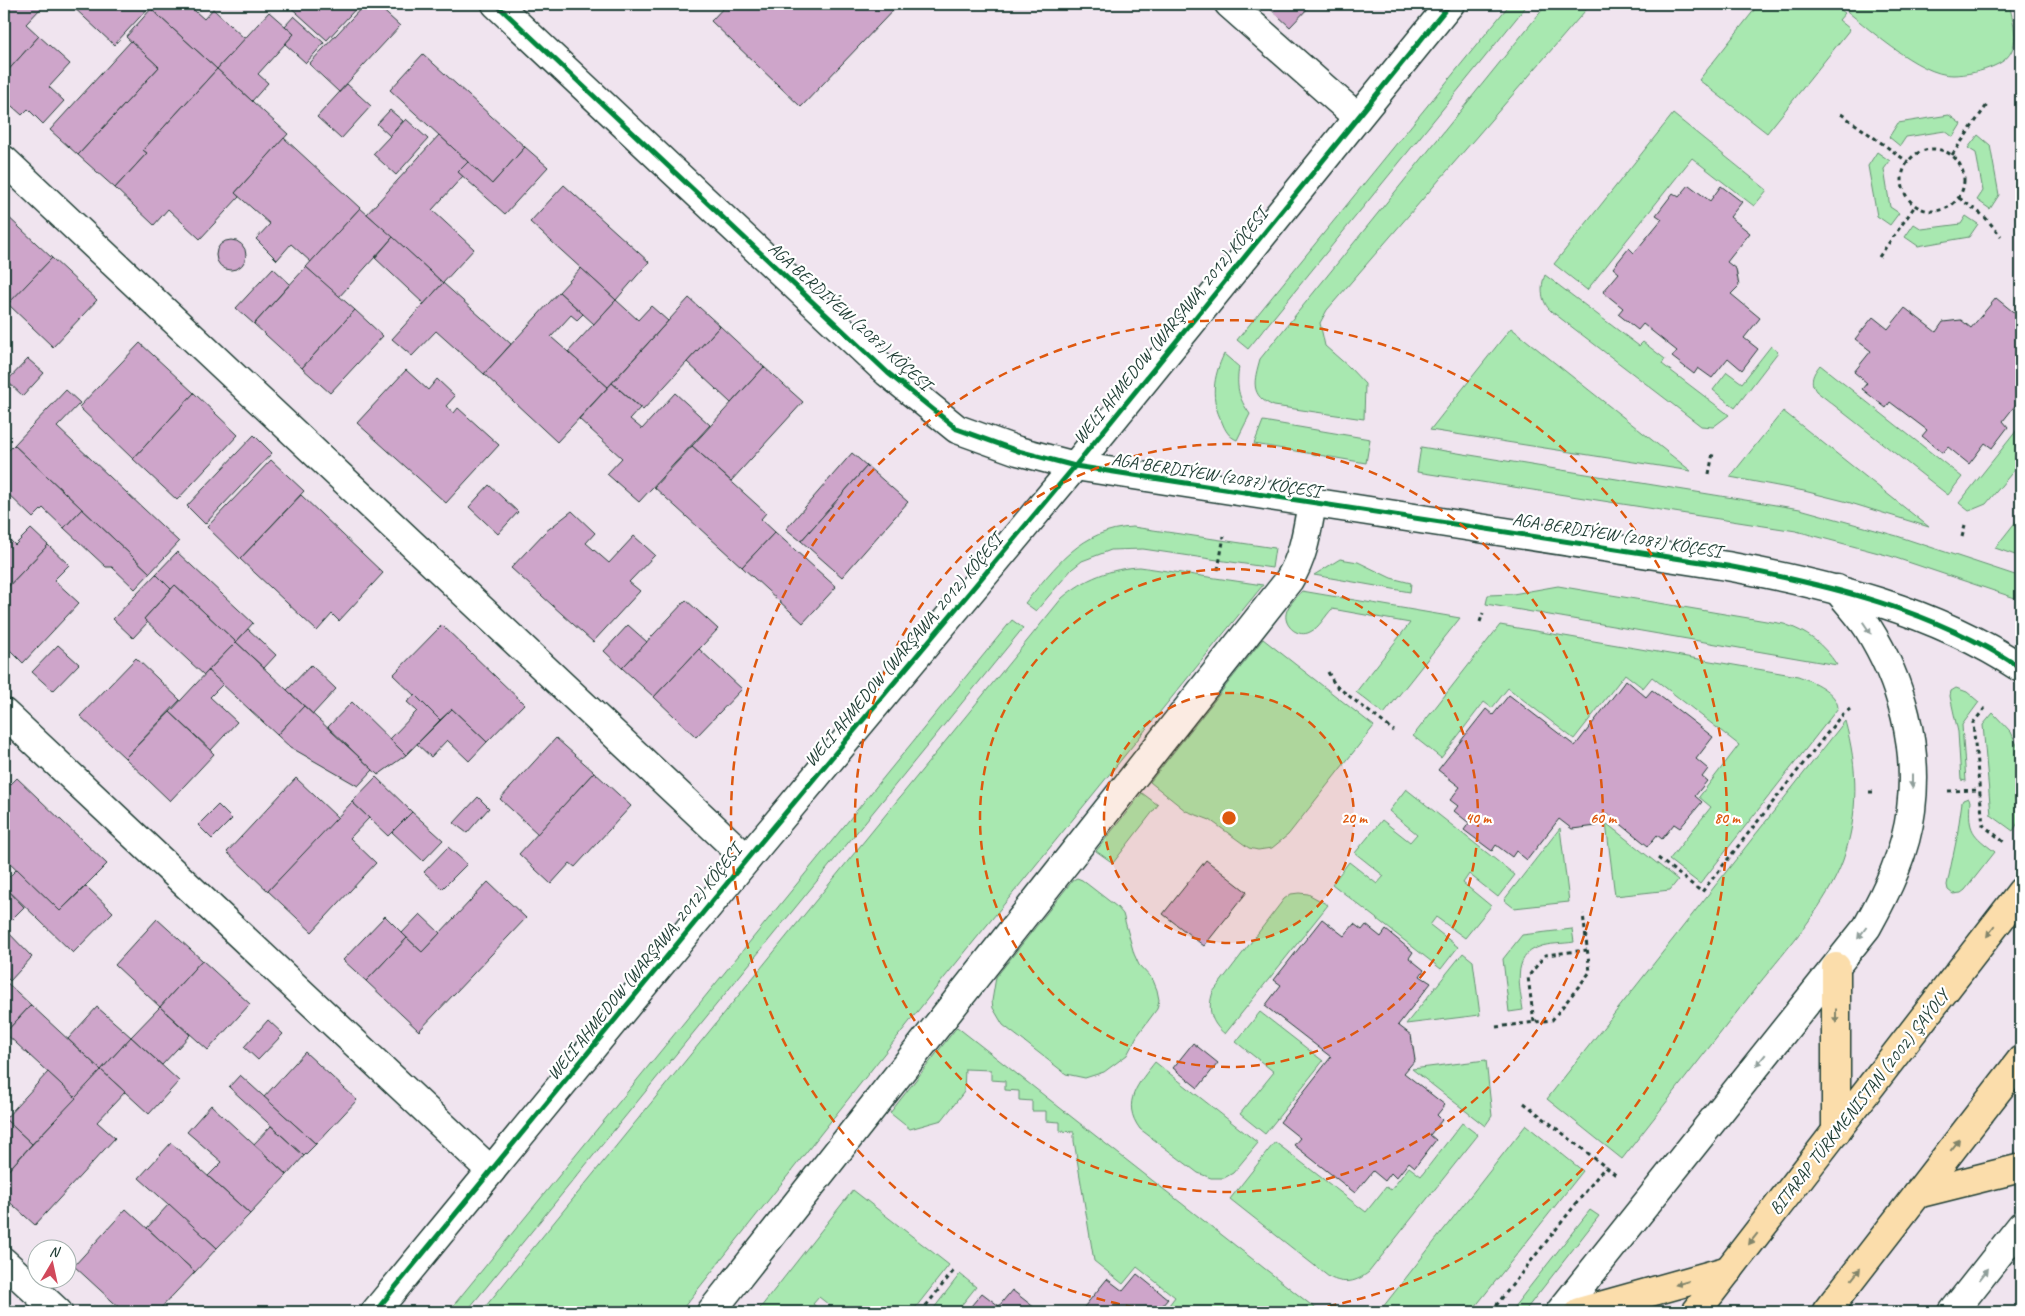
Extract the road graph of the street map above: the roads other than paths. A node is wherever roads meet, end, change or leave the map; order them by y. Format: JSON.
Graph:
{"nodes":[{"id":1,"x":496,"y":4,"type":"edge"},
{"id":2,"x":1229,"y":4,"type":"edge"},
{"id":3,"x":1450,"y":4,"type":"edge"},
{"id":4,"x":1357,"y":117,"type":"junction"},
{"id":5,"x":4,"y":160,"type":"edge"},
{"id":6,"x":1075,"y":466,"type":"junction"},
{"id":7,"x":1312,"y":503,"type":"junction"},
{"id":8,"x":1837,"y":589,"type":"junction"},
{"id":9,"x":2021,"y":668,"type":"edge"},
{"id":10,"x":4,"y":713,"type":"edge"},
{"id":11,"x":747,"y":859,"type":"junction"},
{"id":12,"x":2021,"y":892,"type":"edge"},
{"id":13,"x":1836,"y":967,"type":"junction"},
{"id":14,"x":2021,"y":1060,"type":"edge"},
{"id":15,"x":1836,"y":1132,"type":"junction"},
{"id":16,"x":2021,"y":1168,"type":"edge"},
{"id":17,"x":491,"y":1171,"type":"junction"},
{"id":18,"x":1918,"y":1194,"type":"junction"},
{"id":19,"x":2021,"y":1226,"type":"edge"},
{"id":20,"x":4,"y":1262,"type":"edge"},
{"id":21,"x":1729,"y":1270,"type":"junction"},
{"id":22,"x":58,"y":1312,"type":"edge"},
{"id":23,"x":375,"y":1312,"type":"edge"},
{"id":24,"x":711,"y":1312,"type":"edge"},
{"id":25,"x":1560,"y":1312,"type":"edge"},
{"id":26,"x":1579,"y":1312,"type":"edge"},
{"id":27,"x":1696,"y":1312,"type":"edge"},
{"id":28,"x":1826,"y":1312,"type":"edge"},
{"id":29,"x":1953,"y":1312,"type":"edge"}],
"edges":[{"from":1,"to":6,"type":"street","name":"AGA BERDIÝEW (2087) KÖÇESI"},
{"from":2,"to":4,"type":"street"},
{"from":3,"to":4,"type":"street","name":"WELI AHMEDOW (WARŞAWA, 2012) KÖÇESI"},
{"from":4,"to":6,"type":"street","name":"WELI AHMEDOW (WARŞAWA, 2012) KÖÇESI"},
{"from":5,"to":11,"type":"street"},
{"from":6,"to":7,"type":"street","name":"AGA BERDIÝEW (2087) KÖÇESI"},
{"from":6,"to":11,"type":"street","name":"WELI AHMEDOW (WARŞAWA, 2012) KÖÇESI"},
{"from":7,"to":8,"type":"street","name":"AGA BERDIÝEW (2087) KÖÇESI"},
{"from":7,"to":24,"type":"street"},
{"from":8,"to":9,"type":"street","name":"AGA BERDIÝEW (2087) KÖÇESI"},
{"from":8,"to":13,"type":"street","one_way":true},
{"from":10,"to":17,"type":"street"},
{"from":11,"to":17,"type":"street","name":"WELI AHMEDOW (WARŞAWA, 2012) KÖÇESI"},
{"from":12,"to":15,"type":"main road","name":"BITARAP TÜRKMENISTAN (2002) ŞAÝOLY","one_way":true},
{"from":13,"to":15,"type":"main road","one_way":true},
{"from":13,"to":25,"type":"street","one_way":true},
{"from":18,"to":14,"type":"main road","one_way":true},
{"from":15,"to":21,"type":"main road","name":"BITARAP TÜRKMENISTAN (2002) ŞAÝOLY","one_way":true},
{"from":16,"to":18,"type":"main road"},
{"from":17,"to":23,"type":"street","name":"WELI AHMEDOW (WARŞAWA, 2012) KÖÇESI"},
{"from":28,"to":18,"type":"main road","one_way":true},
{"from":29,"to":19,"type":"street","one_way":true},
{"from":20,"to":22,"type":"street"},
{"from":21,"to":26,"type":"main road","one_way":true},
{"from":21,"to":27,"type":"main road","name":"BITARAP TÜRKMENISTAN (2002) ŞAÝOLY"}]}
